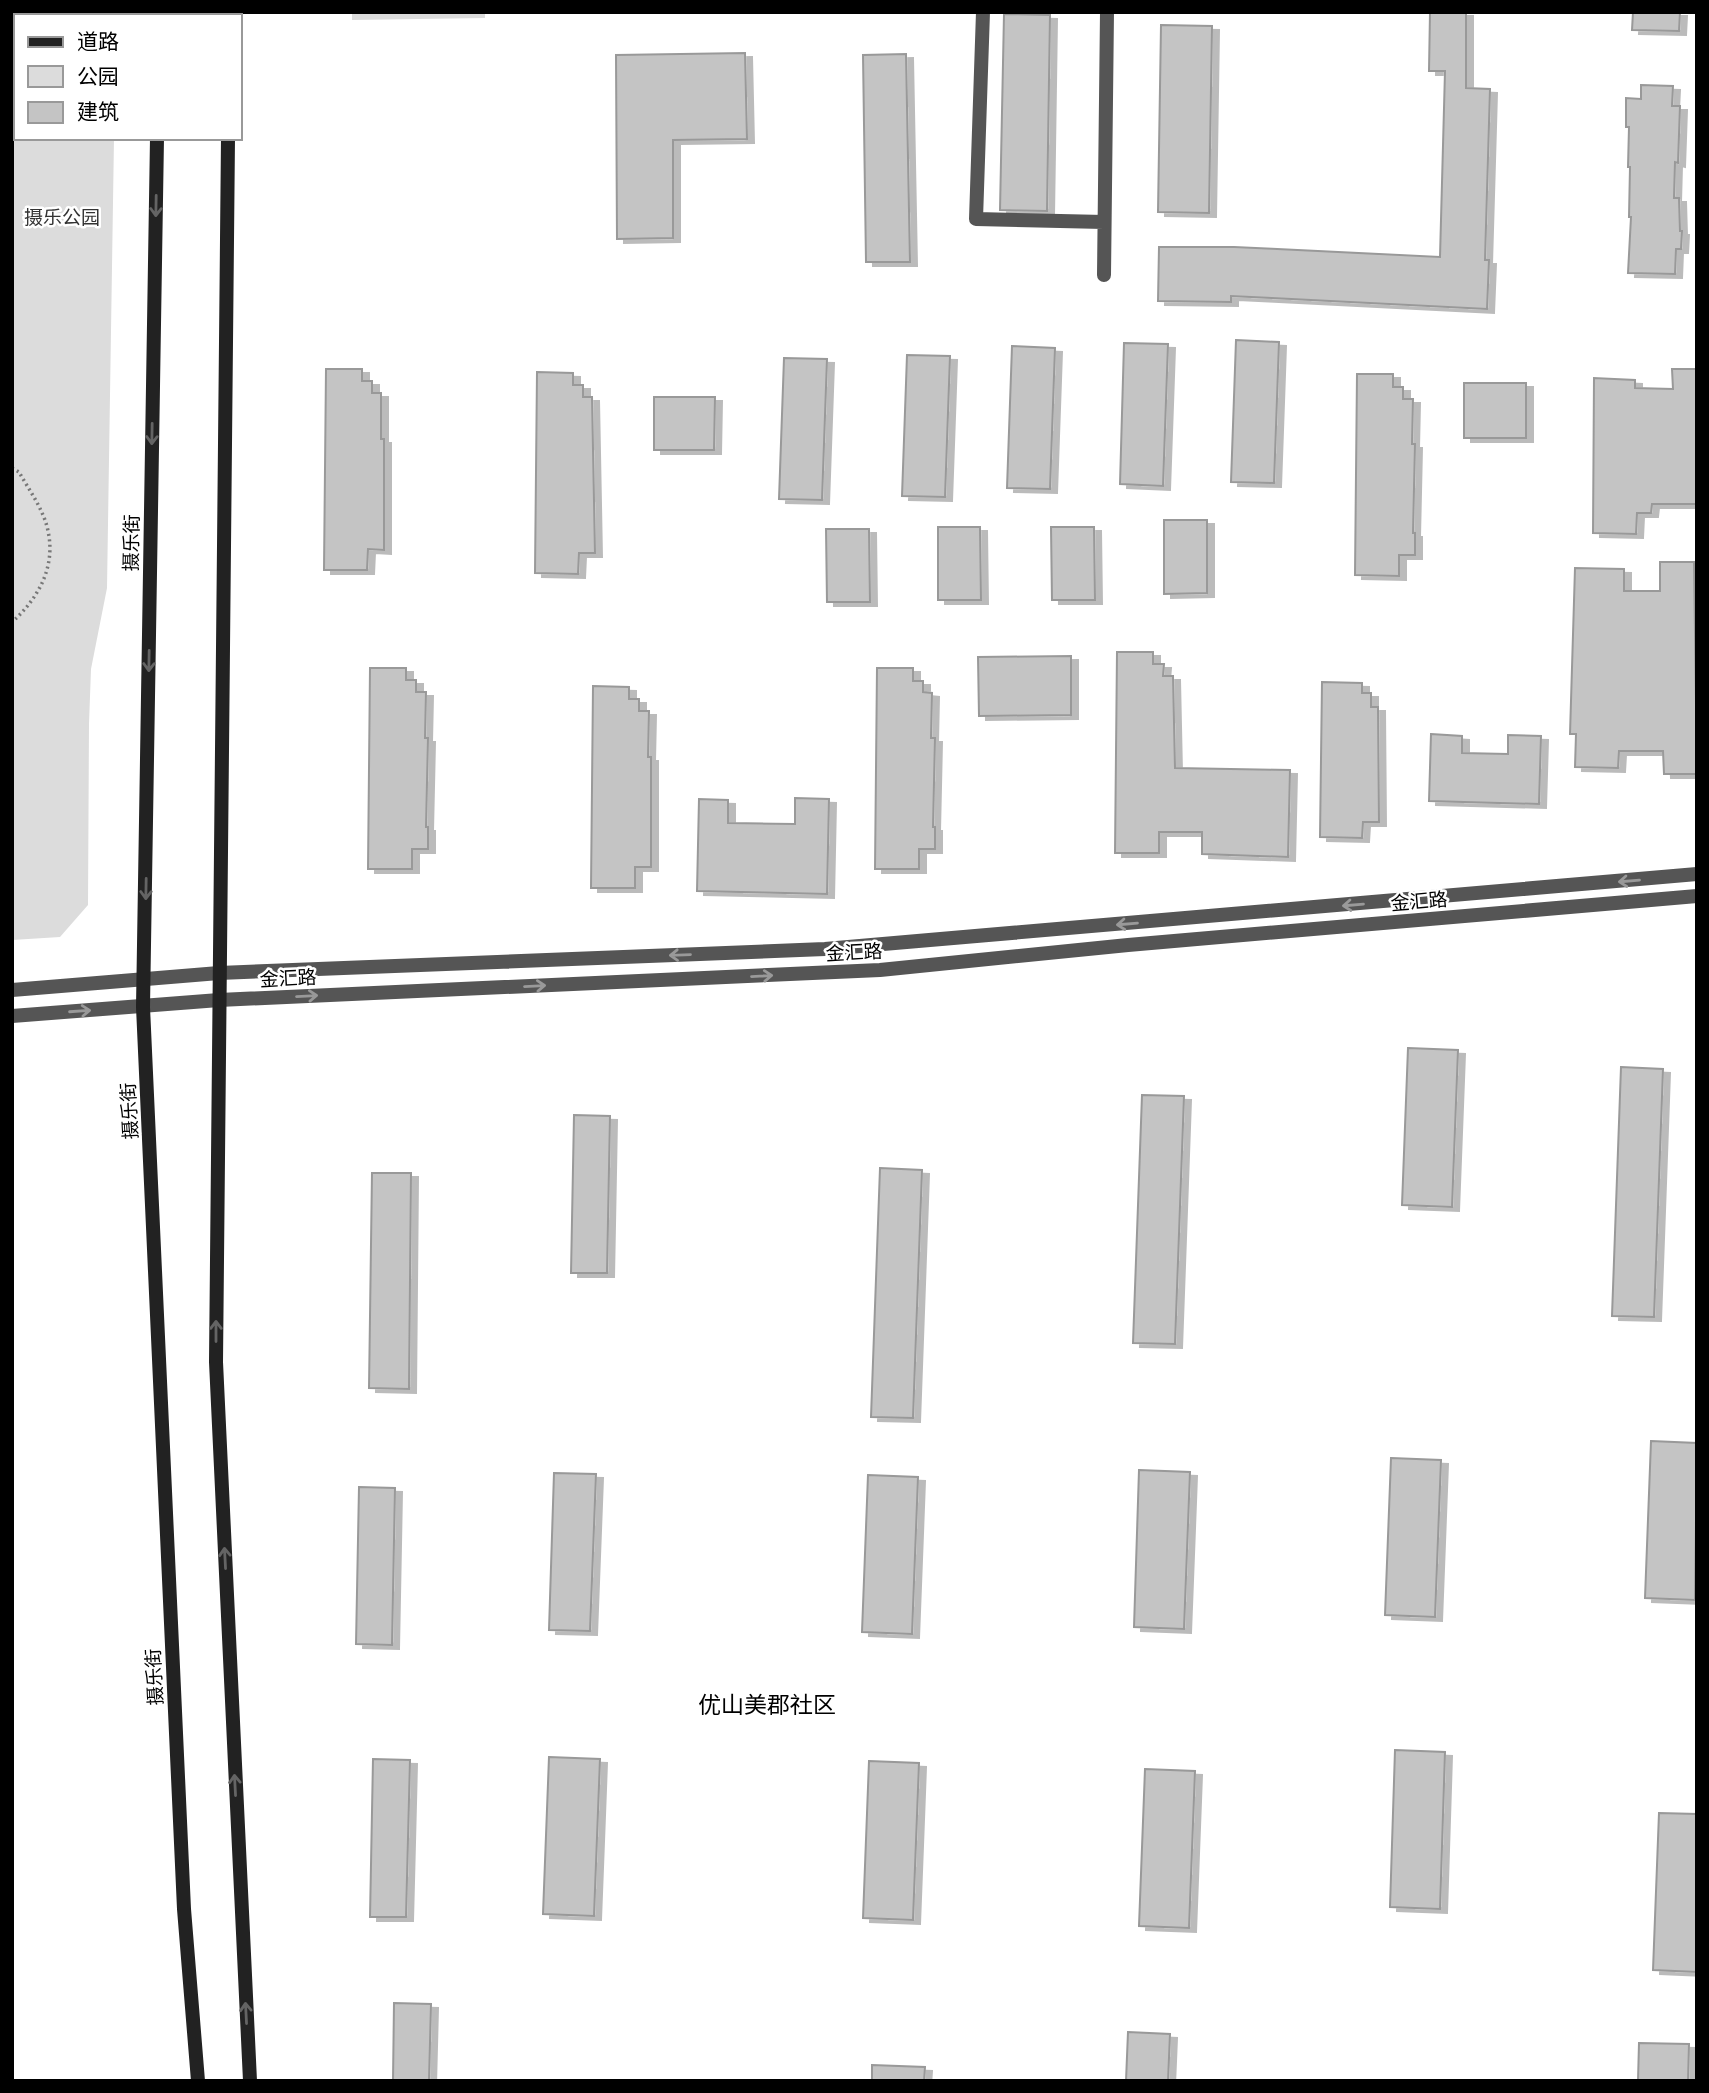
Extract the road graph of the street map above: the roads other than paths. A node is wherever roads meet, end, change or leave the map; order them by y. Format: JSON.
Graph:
{"nodes":[{"id":1,"x":983,"y":12,"type":"edge"},
{"id":2,"x":1107,"y":12,"type":"edge"},
{"id":3,"x":157,"y":140,"type":"edge"},
{"id":4,"x":228,"y":140,"type":"edge"},
{"id":5,"x":1104,"y":222,"type":"junction"},
{"id":6,"x":1104,"y":275,"type":"dead end"},
{"id":7,"x":1697,"y":874,"type":"edge"},
{"id":8,"x":1697,"y":896,"type":"edge"},
{"id":9,"x":219,"y":973,"type":"junction"},
{"id":10,"x":144,"y":979,"type":"junction"},
{"id":11,"x":12,"y":990,"type":"edge"},
{"id":12,"x":219,"y":1000,"type":"junction"},
{"id":13,"x":143,"y":1007,"type":"junction"},
{"id":14,"x":12,"y":1016,"type":"edge"},
{"id":15,"x":198,"y":2081,"type":"edge"},
{"id":16,"x":250,"y":2081,"type":"edge"}],
"edges":[{"from":1,"to":5,"type":"street"},
{"from":2,"to":5,"type":"street"},
{"from":3,"to":10,"type":"main road","name":"摄乐街","one_way":true},
{"from":4,"to":9,"type":"main road"},
{"from":5,"to":6,"type":"street"},
{"from":7,"to":9,"type":"street","name":"金汇路","one_way":true},
{"from":12,"to":8,"type":"street","name":"金汇路","one_way":true},
{"from":9,"to":10,"type":"street","name":"金汇路"},
{"from":9,"to":12,"type":"main road"},
{"from":10,"to":11,"type":"street","name":"金汇路"},
{"from":10,"to":13,"type":"main road","name":"摄乐街"},
{"from":12,"to":13,"type":"street","name":"金汇路"},
{"from":16,"to":12,"type":"main road","one_way":true},
{"from":14,"to":13,"type":"street","name":"金汇路","one_way":true},
{"from":13,"to":15,"type":"main road","name":"摄乐街"}]}
